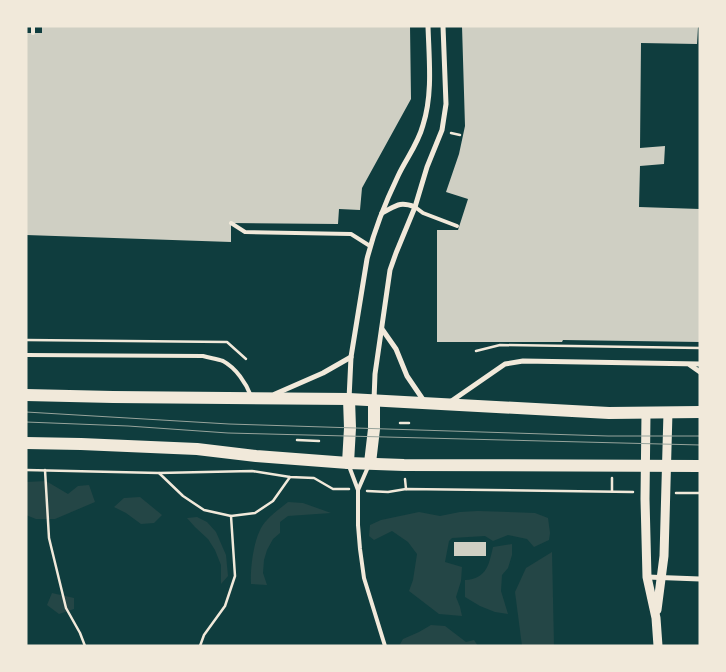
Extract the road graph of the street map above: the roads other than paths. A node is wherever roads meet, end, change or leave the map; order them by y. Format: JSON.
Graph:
{"nodes":[{"id":1,"x":33,"y":26,"type":"edge"},
{"id":2,"x":428,"y":26,"type":"edge"},
{"id":3,"x":443,"y":26,"type":"edge"},
{"id":4,"x":33,"y":33,"type":"dead end"},
{"id":5,"x":415,"y":207,"type":"junction"},
{"id":6,"x":382,"y":214,"type":"junction"},
{"id":7,"x":232,"y":223,"type":"dead end"},
{"id":8,"x":457,"y":226,"type":"dead end"},
{"id":9,"x":370,"y":246,"type":"junction"},
{"id":10,"x":382,"y":328,"type":"junction"},
{"id":11,"x":26,"y":355,"type":"edge"},
{"id":12,"x":351,"y":357,"type":"junction"},
{"id":13,"x":689,"y":364,"type":"junction"},
{"id":14,"x":700,"y":364,"type":"edge"},
{"id":15,"x":700,"y":372,"type":"edge"},
{"id":16,"x":26,"y":395,"type":"edge"},
{"id":17,"x":252,"y":398,"type":"junction"},
{"id":18,"x":265,"y":398,"type":"junction"},
{"id":19,"x":349,"y":400,"type":"junction"},
{"id":20,"x":374,"y":400,"type":"junction"},
{"id":21,"x":426,"y":404,"type":"junction"},
{"id":22,"x":445,"y":405,"type":"junction"},
{"id":23,"x":668,"y":412,"type":"junction"},
{"id":24,"x":700,"y":412,"type":"edge"},
{"id":25,"x":646,"y":413,"type":"junction"},
{"id":26,"x":26,"y":443,"type":"edge"},
{"id":27,"x":348,"y":463,"type":"junction"},
{"id":28,"x":370,"y":463,"type":"junction"},
{"id":29,"x":646,"y":466,"type":"junction"},
{"id":30,"x":667,"y":466,"type":"junction"},
{"id":31,"x":700,"y":466,"type":"edge"},
{"id":32,"x":358,"y":490,"type":"junction"},
{"id":33,"x":647,"y":577,"type":"junction"},
{"id":34,"x":661,"y":578,"type":"junction"},
{"id":35,"x":700,"y":579,"type":"edge"},
{"id":36,"x":656,"y":618,"type":"junction"},
{"id":37,"x":385,"y":646,"type":"edge"},
{"id":38,"x":658,"y":646,"type":"edge"}],
"edges":[{"from":1,"to":4,"type":"lane"},
{"from":2,"to":6,"type":"street"},
{"from":3,"to":5,"type":"street"},
{"from":5,"to":6,"type":"street"},
{"from":5,"to":8,"type":"lane"},
{"from":5,"to":10,"type":"street"},
{"from":6,"to":9,"type":"street"},
{"from":7,"to":9,"type":"lane"},
{"from":9,"to":12,"type":"street"},
{"from":10,"to":20,"type":"street"},
{"from":10,"to":21,"type":"street"},
{"from":11,"to":17,"type":"lane"},
{"from":12,"to":18,"type":"street"},
{"from":12,"to":19,"type":"street"},
{"from":13,"to":14,"type":"street"},
{"from":13,"to":15,"type":"street"},
{"from":13,"to":22,"type":"street"},
{"from":16,"to":17,"type":"highway"},
{"from":17,"to":18,"type":"highway"},
{"from":18,"to":19,"type":"highway"},
{"from":19,"to":20,"type":"highway"},
{"from":19,"to":27,"type":"highway"},
{"from":20,"to":21,"type":"highway"},
{"from":20,"to":28,"type":"highway"},
{"from":21,"to":22,"type":"highway"},
{"from":22,"to":25,"type":"highway"},
{"from":23,"to":24,"type":"highway"},
{"from":23,"to":25,"type":"highway"},
{"from":23,"to":30,"type":"street"},
{"from":25,"to":29,"type":"street"},
{"from":26,"to":27,"type":"highway"},
{"from":27,"to":28,"type":"highway"},
{"from":27,"to":32,"type":"lane"},
{"from":28,"to":29,"type":"highway"},
{"from":28,"to":32,"type":"lane"},
{"from":29,"to":30,"type":"highway"},
{"from":29,"to":33,"type":"street"},
{"from":30,"to":31,"type":"highway"},
{"from":30,"to":34,"type":"street"},
{"from":32,"to":37,"type":"lane"},
{"from":33,"to":34,"type":"street"},
{"from":33,"to":36,"type":"street"},
{"from":34,"to":35,"type":"street"},
{"from":34,"to":36,"type":"street"},
{"from":36,"to":38,"type":"street"}]}
